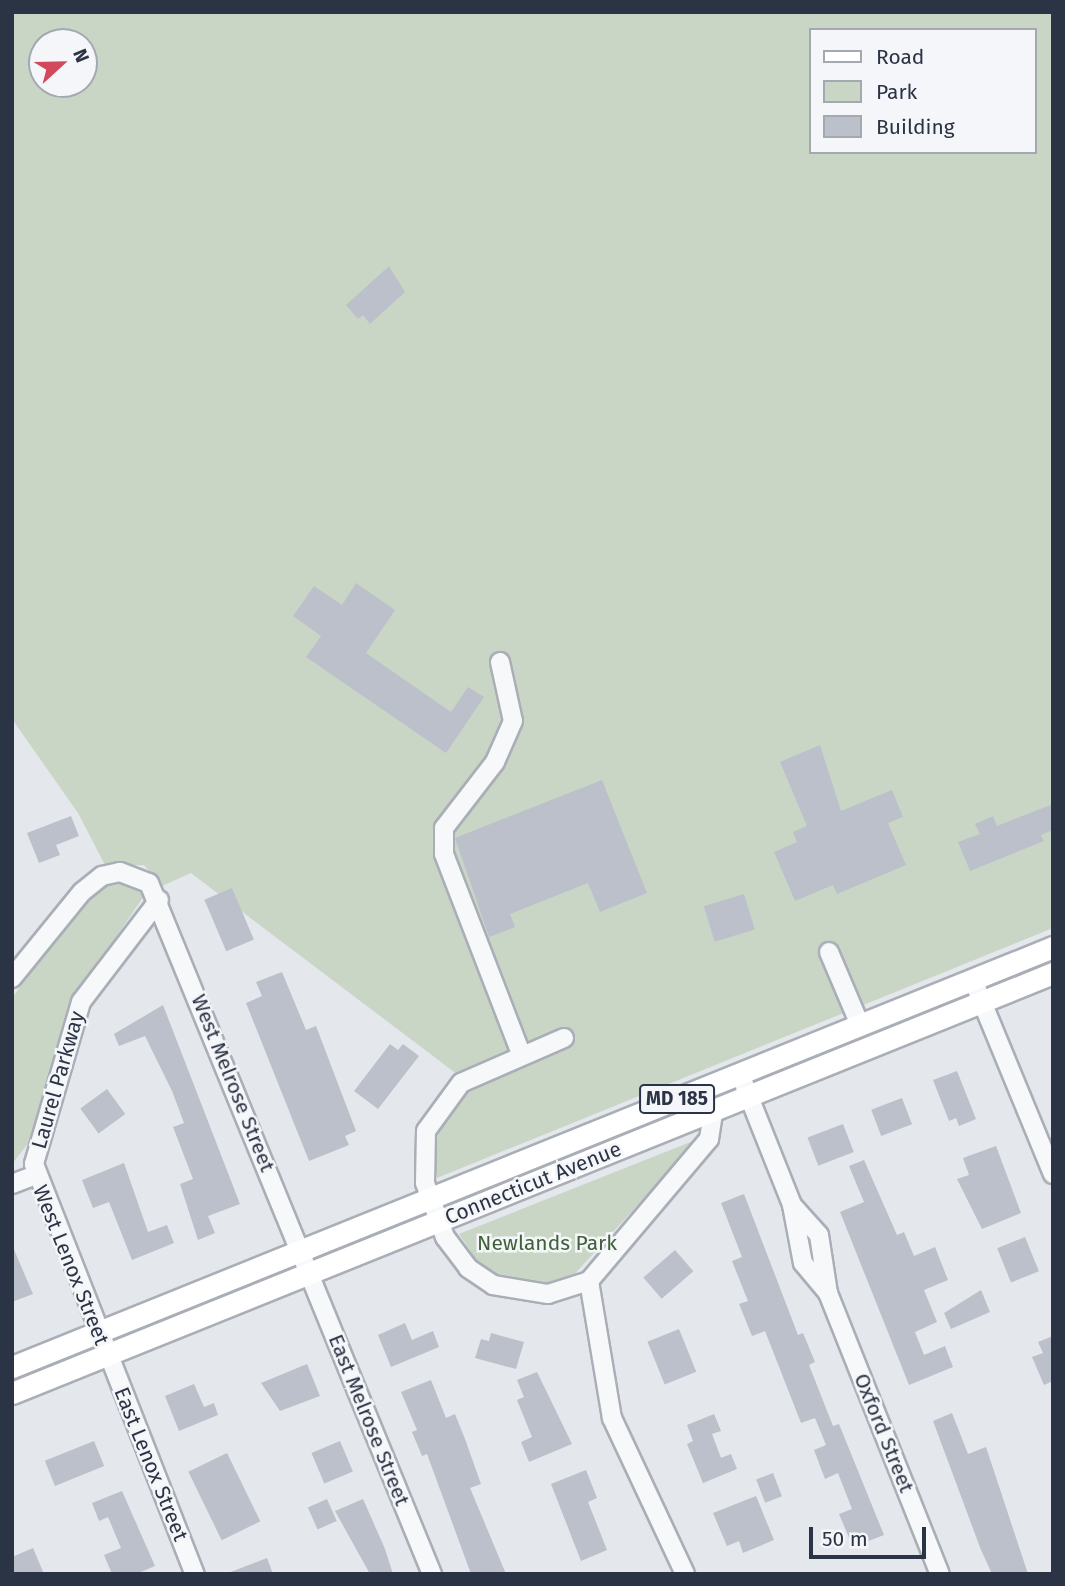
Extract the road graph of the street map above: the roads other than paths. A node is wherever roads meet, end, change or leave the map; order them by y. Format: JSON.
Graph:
{"nodes":[{"id":1,"x":500,"y":662,"type":"dead end"},
{"id":2,"x":159,"y":900,"type":"junction"},
{"id":3,"x":1053,"y":947,"type":"edge"},
{"id":4,"x":829,"y":952,"type":"dead end"},
{"id":5,"x":1053,"y":973,"type":"edge"},
{"id":6,"x":12,"y":978,"type":"edge"},
{"id":7,"x":973,"y":979,"type":"junction"},
{"id":8,"x":982,"y":1001,"type":"junction"},
{"id":9,"x":860,"y":1025,"type":"junction"},
{"id":10,"x":564,"y":1038,"type":"dead end"},
{"id":11,"x":521,"y":1054,"type":"junction"},
{"id":12,"x":740,"y":1074,"type":"junction"},
{"id":13,"x":749,"y":1095,"type":"junction"},
{"id":14,"x":714,"y":1110,"type":"junction"},
{"id":15,"x":1053,"y":1174,"type":"edge"},
{"id":16,"x":35,"y":1175,"type":"junction"},
{"id":17,"x":12,"y":1184,"type":"edge"},
{"id":18,"x":435,"y":1211,"type":"junction"},
{"id":19,"x":305,"y":1263,"type":"junction"},
{"id":20,"x":589,"y":1281,"type":"junction"},
{"id":21,"x":98,"y":1332,"type":"junction"},
{"id":22,"x":107,"y":1355,"type":"junction"},
{"id":23,"x":12,"y":1367,"type":"edge"},
{"id":24,"x":12,"y":1393,"type":"edge"},
{"id":25,"x":195,"y":1574,"type":"edge"},
{"id":26,"x":432,"y":1574,"type":"edge"},
{"id":27,"x":685,"y":1574,"type":"edge"},
{"id":28,"x":940,"y":1574,"type":"edge"}],
"edges":[{"from":1,"to":11,"type":"street"},
{"from":2,"to":6,"type":"street"},
{"from":2,"to":16,"type":"street","name":"Laurel Parkway"},
{"from":2,"to":19,"type":"street","name":"West Melrose Street"},
{"from":3,"to":7,"type":"main road","name":"Connecticut Avenue","number":"MD 185"},
{"from":4,"to":9,"type":"street"},
{"from":5,"to":8,"type":"main road","name":"Connecticut Avenue","number":"MD 185"},
{"from":7,"to":8,"type":"street"},
{"from":7,"to":9,"type":"main road","name":"Connecticut Avenue","number":"MD 185"},
{"from":8,"to":13,"type":"main road","name":"Connecticut Avenue","number":"MD 185"},
{"from":8,"to":15,"type":"street"},
{"from":9,"to":12,"type":"main road","name":"Connecticut Avenue","number":"MD 185"},
{"from":10,"to":11,"type":"street"},
{"from":11,"to":18,"type":"street"},
{"from":12,"to":13,"type":"street","name":"Oxford Street"},
{"from":12,"to":18,"type":"main road","name":"Connecticut Avenue","number":"MD 185"},
{"from":13,"to":14,"type":"main road","name":"Connecticut Avenue","number":"MD 185"},
{"from":13,"to":28,"type":"street","name":"Oxford Street"},
{"from":14,"to":18,"type":"main road","name":"Connecticut Avenue","number":"MD 185"},
{"from":14,"to":20,"type":"street"},
{"from":16,"to":17,"type":"street","name":"Laurel Parkway"},
{"from":16,"to":21,"type":"street","name":"West Lenox Street"},
{"from":18,"to":19,"type":"main road","name":"Connecticut Avenue","number":"MD 185"},
{"from":18,"to":20,"type":"street"},
{"from":19,"to":21,"type":"main road","name":"Connecticut Avenue","number":"MD 185"},
{"from":19,"to":22,"type":"main road","name":"Connecticut Avenue","number":"MD 185"},
{"from":19,"to":26,"type":"street","name":"East Melrose Street"},
{"from":20,"to":27,"type":"street"},
{"from":21,"to":22,"type":"street","name":"West Lenox Street"},
{"from":21,"to":23,"type":"main road","name":"Connecticut Avenue","number":"MD 185"},
{"from":22,"to":24,"type":"main road","name":"Connecticut Avenue","number":"MD 185"},
{"from":22,"to":25,"type":"street","name":"East Lenox Street"}]}
